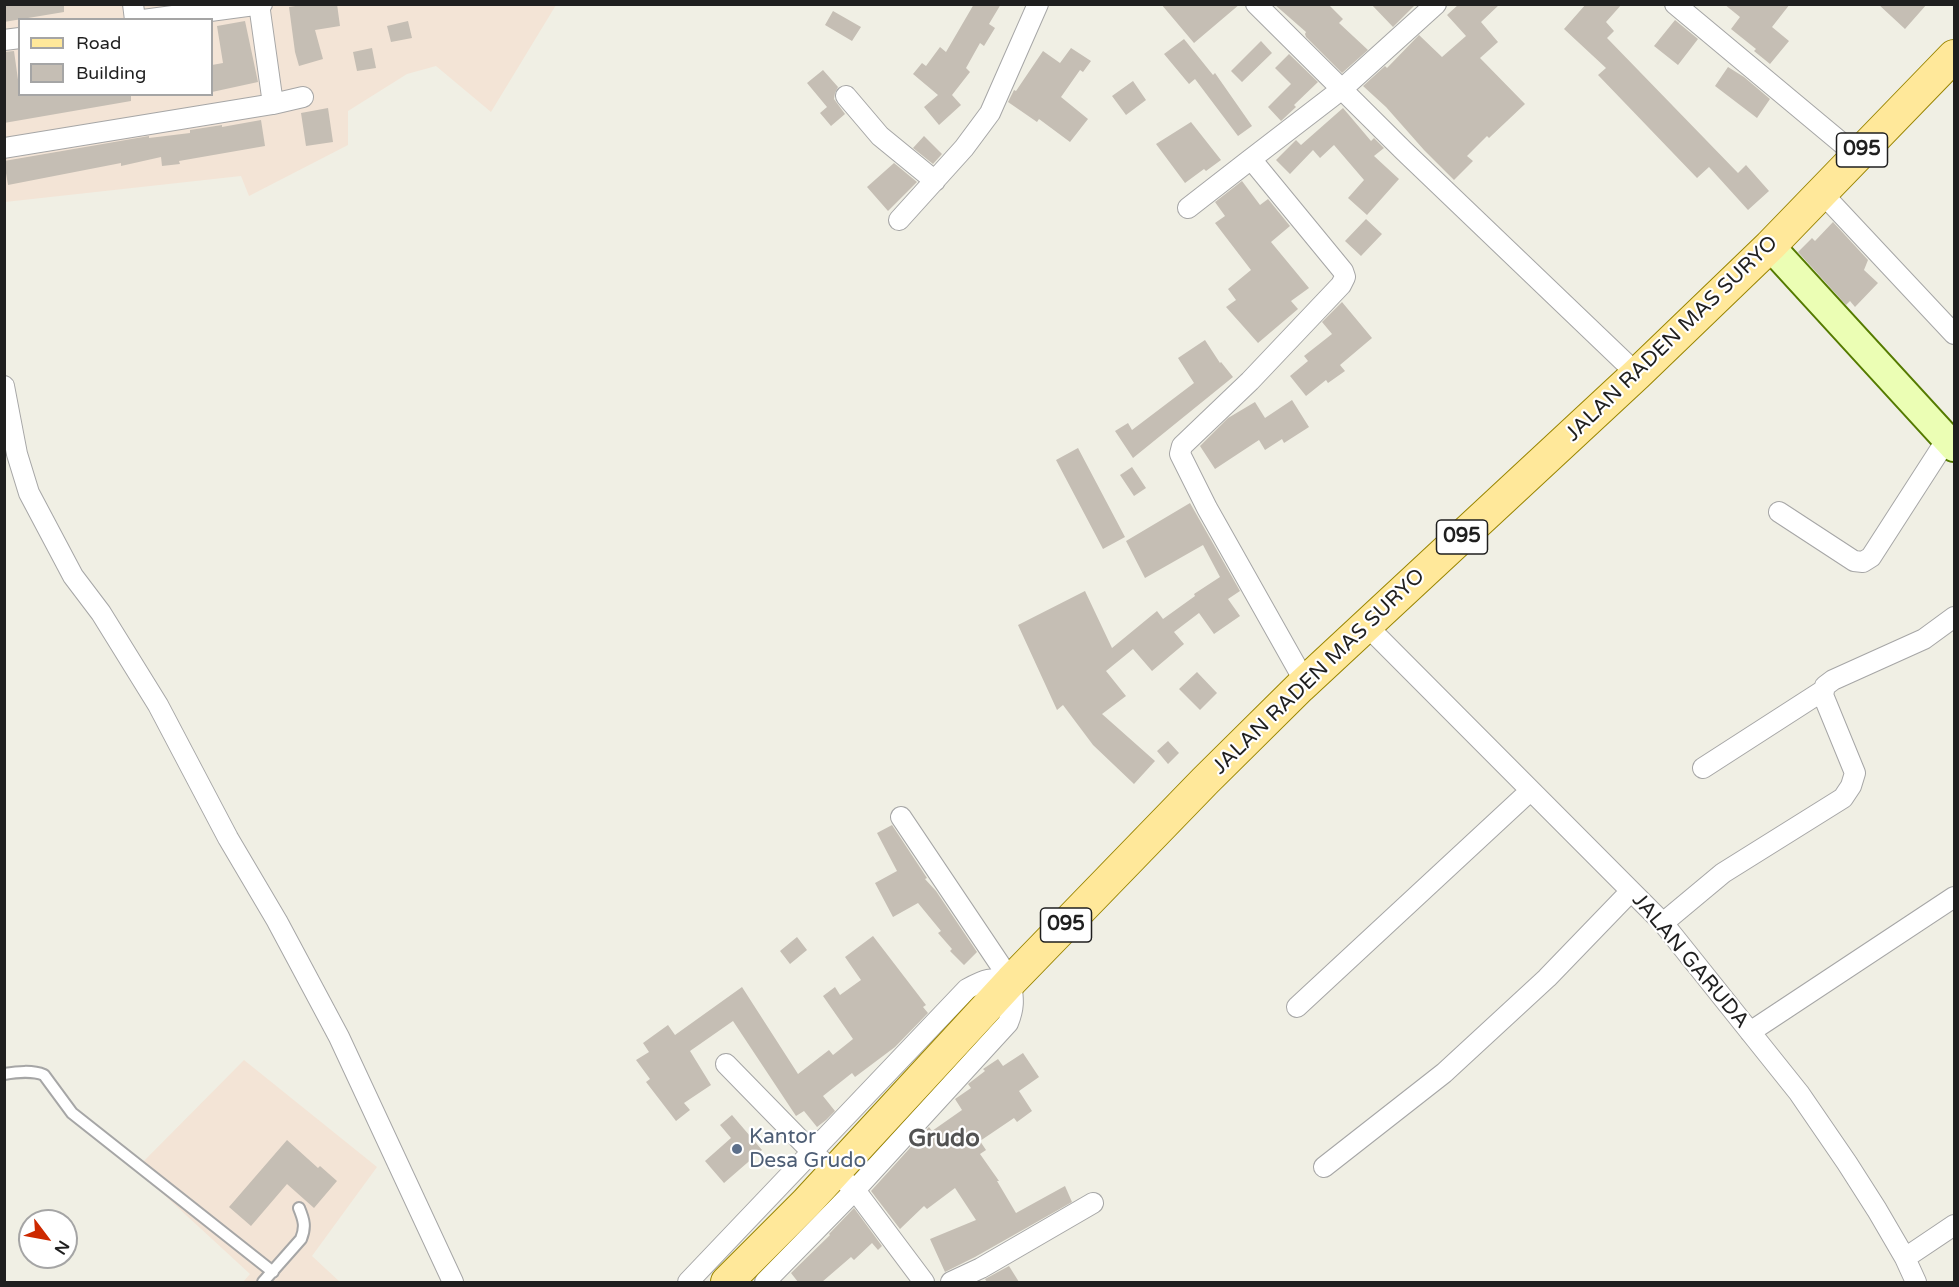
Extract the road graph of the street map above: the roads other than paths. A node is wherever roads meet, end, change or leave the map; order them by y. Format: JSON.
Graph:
{"nodes":[{"id":1,"x":1038,"y":4,"type":"edge"},
{"id":2,"x":1256,"y":4,"type":"edge"},
{"id":3,"x":1436,"y":4,"type":"edge"},
{"id":4,"x":1675,"y":4,"type":"edge"},
{"id":5,"x":260,"y":5,"type":"edge"},
{"id":6,"x":159,"y":18,"type":"edge"},
{"id":7,"x":1954,"y":56,"type":"edge"},
{"id":8,"x":1342,"y":89,"type":"junction"},
{"id":9,"x":846,"y":96,"type":"dead end"},
{"id":10,"x":303,"y":97,"type":"dead end"},
{"id":11,"x":273,"y":104,"type":"junction"},
{"id":12,"x":4,"y":148,"type":"edge"},
{"id":13,"x":1856,"y":155,"type":"junction"},
{"id":14,"x":1251,"y":159,"type":"junction"},
{"id":15,"x":935,"y":181,"type":"junction"},
{"id":16,"x":1821,"y":192,"type":"junction"},
{"id":17,"x":1188,"y":208,"type":"dead end"},
{"id":18,"x":899,"y":220,"type":"dead end"},
{"id":19,"x":1770,"y":246,"type":"junction"},
{"id":20,"x":1954,"y":334,"type":"edge"},
{"id":21,"x":1637,"y":374,"type":"junction"},
{"id":22,"x":4,"y":386,"type":"edge"},
{"id":23,"x":1951,"y":443,"type":"edge"},
{"id":24,"x":1779,"y":512,"type":"dead end"},
{"id":25,"x":1954,"y":617,"type":"edge"},
{"id":26,"x":1367,"y":626,"type":"junction"},
{"id":27,"x":1305,"y":682,"type":"junction"},
{"id":28,"x":1824,"y":690,"type":"junction"},
{"id":29,"x":1703,"y":768,"type":"dead end"},
{"id":30,"x":1530,"y":790,"type":"junction"},
{"id":31,"x":901,"y":817,"type":"dead end"},
{"id":32,"x":1631,"y":891,"type":"junction"},
{"id":33,"x":1954,"y":897,"type":"edge"},
{"id":34,"x":1663,"y":923,"type":"junction"},
{"id":35,"x":1011,"y":981,"type":"junction"},
{"id":36,"x":1297,"y":1007,"type":"dead end"},
{"id":37,"x":1750,"y":1032,"type":"junction"},
{"id":38,"x":726,"y":1064,"type":"dead end"},
{"id":39,"x":4,"y":1074,"type":"edge"},
{"id":40,"x":811,"y":1151,"type":"junction"},
{"id":41,"x":1324,"y":1167,"type":"dead end"},
{"id":42,"x":845,"y":1181,"type":"junction"},
{"id":43,"x":1093,"y":1203,"type":"dead end"},
{"id":44,"x":299,"y":1208,"type":"dead end"},
{"id":45,"x":1954,"y":1225,"type":"edge"},
{"id":46,"x":1905,"y":1258,"type":"junction"},
{"id":47,"x":273,"y":1272,"type":"junction"},
{"id":48,"x":263,"y":1282,"type":"edge"},
{"id":49,"x":453,"y":1282,"type":"edge"},
{"id":50,"x":688,"y":1282,"type":"edge"},
{"id":51,"x":727,"y":1282,"type":"edge"},
{"id":52,"x":765,"y":1282,"type":"edge"},
{"id":53,"x":924,"y":1282,"type":"edge"},
{"id":54,"x":951,"y":1282,"type":"edge"},
{"id":55,"x":1916,"y":1282,"type":"edge"}],
"edges":[{"from":1,"to":15,"type":"street"},
{"from":2,"to":8,"type":"street"},
{"from":3,"to":8,"type":"street"},
{"from":4,"to":13,"type":"street"},
{"from":5,"to":6,"type":"street"},
{"from":5,"to":11,"type":"street"},
{"from":7,"to":13,"type":"main road","name":"JALAN RADEN MAS SURYO","number":"095"},
{"from":8,"to":14,"type":"street"},
{"from":8,"to":21,"type":"street"},
{"from":9,"to":15,"type":"street"},
{"from":10,"to":11,"type":"street"},
{"from":11,"to":12,"type":"street"},
{"from":13,"to":16,"type":"main road","name":"JALAN RADEN MAS SURYO","number":"095"},
{"from":14,"to":17,"type":"street"},
{"from":14,"to":27,"type":"street"},
{"from":15,"to":18,"type":"street"},
{"from":16,"to":19,"type":"main road","name":"JALAN RADEN MAS SURYO","number":"095"},
{"from":16,"to":20,"type":"street"},
{"from":19,"to":21,"type":"main road","name":"JALAN RADEN MAS SURYO","number":"095"},
{"from":19,"to":23,"type":"street"},
{"from":21,"to":26,"type":"main road","name":"JALAN RADEN MAS SURYO","number":"095"},
{"from":22,"to":49,"type":"street"},
{"from":23,"to":24,"type":"street"},
{"from":25,"to":28,"type":"street"},
{"from":26,"to":27,"type":"main road","name":"JALAN RADEN MAS SURYO","number":"095"},
{"from":26,"to":30,"type":"street","name":"JALAN GARUDA"},
{"from":27,"to":35,"type":"main road","name":"JALAN RADEN MAS SURYO","number":"095"},
{"from":28,"to":29,"type":"street"},
{"from":28,"to":34,"type":"street"},
{"from":30,"to":32,"type":"street","name":"JALAN GARUDA"},
{"from":30,"to":36,"type":"street"},
{"from":31,"to":35,"type":"street"},
{"from":32,"to":34,"type":"street","name":"JALAN GARUDA"},
{"from":32,"to":41,"type":"street"},
{"from":33,"to":37,"type":"street"},
{"from":34,"to":37,"type":"street","name":"JALAN GARUDA"},
{"from":35,"to":40,"type":"street"},
{"from":35,"to":42,"type":"main road","name":"JALAN RADEN MAS SURYO","number":"095"},
{"from":37,"to":46,"type":"street","name":"JALAN GARUDA"},
{"from":38,"to":40,"type":"street"},
{"from":39,"to":47,"type":"lane"},
{"from":40,"to":42,"type":"street"},
{"from":40,"to":50,"type":"street"},
{"from":42,"to":51,"type":"main road","name":"JALAN RADEN MAS SURYO","number":"095"},
{"from":42,"to":52,"type":"street"},
{"from":42,"to":53,"type":"street"},
{"from":43,"to":54,"type":"street"},
{"from":44,"to":47,"type":"lane"},
{"from":45,"to":46,"type":"street"},
{"from":46,"to":55,"type":"street","name":"JALAN GARUDA"},
{"from":47,"to":48,"type":"lane"}]}
